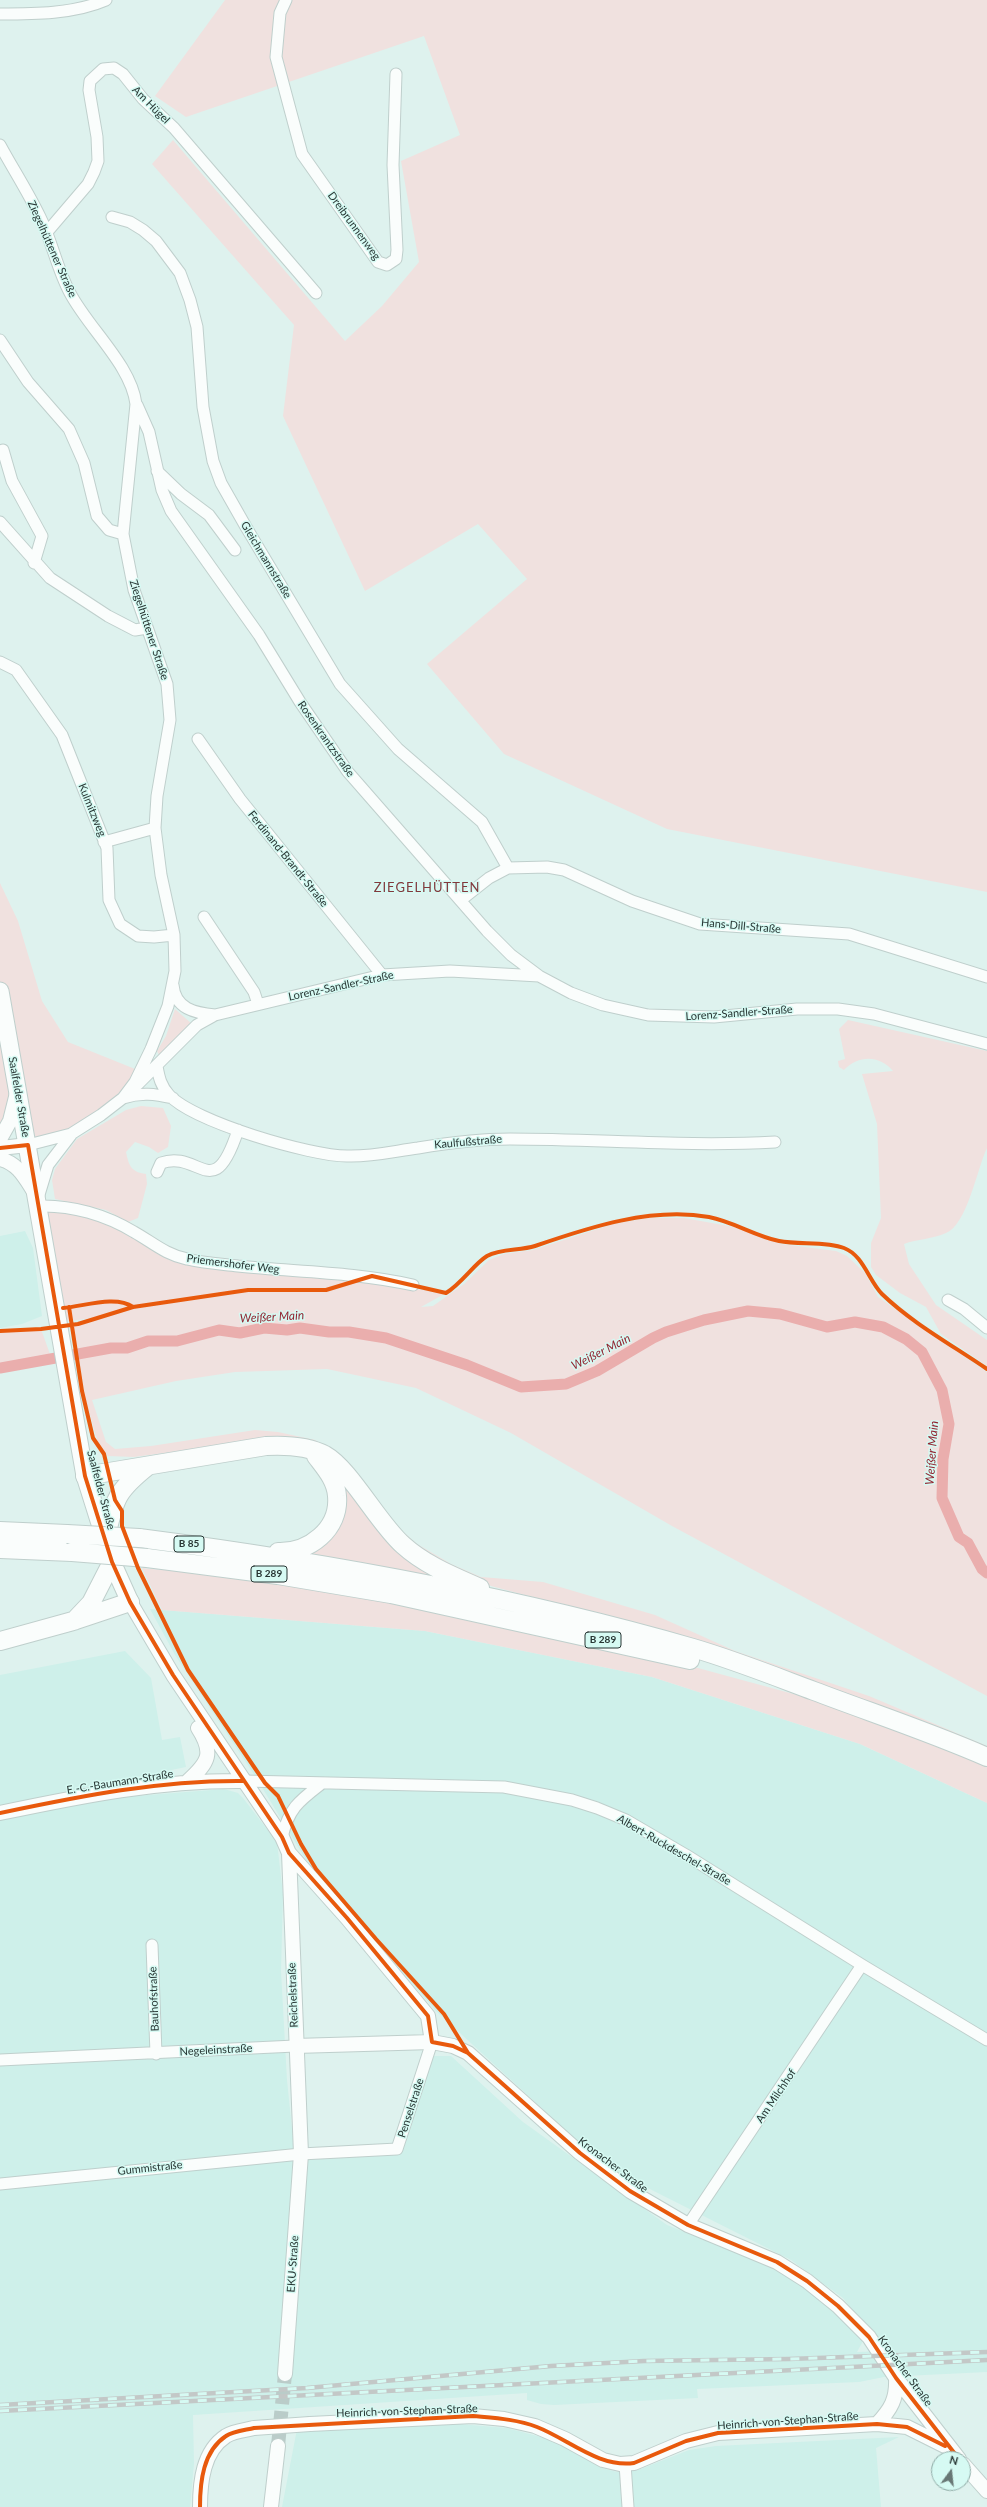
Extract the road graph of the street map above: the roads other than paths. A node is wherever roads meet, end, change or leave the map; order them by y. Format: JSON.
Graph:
{"nodes":[{"id":1,"x":106,"y":0,"type":"edge"},
{"id":2,"x":286,"y":0,"type":"edge"},
{"id":3,"x":0,"y":14,"type":"edge"},
{"id":4,"x":396,"y":74,"type":"dead end"},
{"id":5,"x":0,"y":145,"type":"edge"},
{"id":6,"x":112,"y":217,"type":"dead end"},
{"id":7,"x":47,"y":232,"type":"junction"},
{"id":8,"x":316,"y":293,"type":"dead end"},
{"id":9,"x":0,"y":340,"type":"edge"},
{"id":10,"x":136,"y":404,"type":"junction"},
{"id":11,"x":3,"y":450,"type":"dead end"},
{"id":12,"x":156,"y":470,"type":"junction"},
{"id":13,"x":0,"y":522,"type":"edge"},
{"id":14,"x":123,"y":534,"type":"junction"},
{"id":15,"x":236,"y":550,"type":"dead end"},
{"id":16,"x":34,"y":563,"type":"junction"},
{"id":17,"x":147,"y":628,"type":"junction"},
{"id":18,"x":0,"y":662,"type":"edge"},
{"id":19,"x":198,"y":739,"type":"dead end"},
{"id":20,"x":155,"y":828,"type":"junction"},
{"id":21,"x":104,"y":842,"type":"junction"},
{"id":22,"x":508,"y":868,"type":"junction"},
{"id":23,"x":461,"y":900,"type":"junction"},
{"id":24,"x":204,"y":917,"type":"dead end"},
{"id":25,"x":174,"y":935,"type":"junction"},
{"id":26,"x":382,"y":975,"type":"junction"},
{"id":27,"x":539,"y":976,"type":"junction"},
{"id":28,"x":987,"y":977,"type":"edge"},
{"id":29,"x":173,"y":983,"type":"junction"},
{"id":30,"x":0,"y":991,"type":"edge"},
{"id":31,"x":258,"y":1004,"type":"junction"},
{"id":32,"x":215,"y":1015,"type":"junction"},
{"id":33,"x":987,"y":1044,"type":"edge"},
{"id":34,"x":145,"y":1063,"type":"junction"},
{"id":35,"x":157,"y":1066,"type":"junction"},
{"id":36,"x":18,"y":1089,"type":"junction"},
{"id":37,"x":122,"y":1098,"type":"junction"},
{"id":38,"x":173,"y":1099,"type":"junction"},
{"id":39,"x":238,"y":1130,"type":"junction"},
{"id":40,"x":72,"y":1134,"type":"junction"},
{"id":41,"x":0,"y":1139,"type":"edge"},
{"id":42,"x":775,"y":1142,"type":"dead end"},
{"id":43,"x":28,"y":1145,"type":"junction"},
{"id":44,"x":0,"y":1148,"type":"edge"},
{"id":45,"x":0,"y":1159,"type":"edge"},
{"id":46,"x":157,"y":1172,"type":"dead end"},
{"id":47,"x":38,"y":1201,"type":"junction"},
{"id":48,"x":413,"y":1285,"type":"dead end"},
{"id":49,"x":948,"y":1300,"type":"dead end"},
{"id":50,"x":987,"y":1328,"type":"edge"},
{"id":51,"x":311,"y":1450,"type":"junction"},
{"id":52,"x":149,"y":1466,"type":"junction"},
{"id":53,"x":85,"y":1476,"type":"junction"},
{"id":54,"x":0,"y":1531,"type":"edge"},
{"id":55,"x":105,"y":1540,"type":"junction"},
{"id":56,"x":0,"y":1549,"type":"edge"},
{"id":57,"x":239,"y":1551,"type":"junction"},
{"id":58,"x":112,"y":1562,"type":"junction"},
{"id":59,"x":130,"y":1602,"type":"junction"},
{"id":60,"x":510,"y":1602,"type":"junction"},
{"id":61,"x":73,"y":1622,"type":"junction"},
{"id":62,"x":0,"y":1641,"type":"edge"},
{"id":63,"x":814,"y":1692,"type":"junction"},
{"id":64,"x":185,"y":1694,"type":"junction"},
{"id":65,"x":987,"y":1757,"type":"edge"},
{"id":66,"x":188,"y":1781,"type":"junction"},
{"id":67,"x":244,"y":1781,"type":"junction"},
{"id":68,"x":321,"y":1784,"type":"junction"},
{"id":69,"x":0,"y":1813,"type":"edge"},
{"id":70,"x":282,"y":1837,"type":"junction"},
{"id":71,"x":289,"y":1853,"type":"junction"},
{"id":72,"x":152,"y":1945,"type":"dead end"},
{"id":73,"x":862,"y":1966,"type":"junction"},
{"id":74,"x":987,"y":2040,"type":"edge"},
{"id":75,"x":432,"y":2042,"type":"junction"},
{"id":76,"x":295,"y":2046,"type":"junction"},
{"id":77,"x":156,"y":2054,"type":"junction"},
{"id":78,"x":0,"y":2060,"type":"edge"},
{"id":79,"x":300,"y":2154,"type":"junction"},
{"id":80,"x":0,"y":2184,"type":"edge"},
{"id":81,"x":688,"y":2225,"type":"junction"},
{"id":82,"x":285,"y":2374,"type":"tunnel mouth"},
{"id":83,"x":896,"y":2378,"type":"junction"},
{"id":84,"x":877,"y":2424,"type":"junction"},
{"id":85,"x":278,"y":2446,"type":"tunnel mouth"},
{"id":86,"x":949,"y":2448,"type":"junction"},
{"id":87,"x":952,"y":2451,"type":"edge"},
{"id":88,"x":625,"y":2464,"type":"junction"},
{"id":89,"x":971,"y":2473,"type":"edge"},
{"id":90,"x":987,"y":2491,"type":"edge"},
{"id":91,"x":200,"y":2507,"type":"edge"},
{"id":92,"x":271,"y":2507,"type":"edge"},
{"id":93,"x":628,"y":2507,"type":"edge"}],
"edges":[{"from":1,"to":3,"type":"street"},
{"from":2,"to":4,"type":"street","name":"Dreibrunnenweg"},
{"from":5,"to":7,"type":"street","name":"Ziegelhüttener Straße"},
{"from":6,"to":22,"type":"street","name":"Gleichmannstraße"},
{"from":7,"to":8,"type":"street","name":"Am Hügel"},
{"from":7,"to":10,"type":"street","name":"Ziegelhüttener Straße"},
{"from":9,"to":14,"type":"street"},
{"from":10,"to":12,"type":"street","name":"Rosenkrantzstraße"},
{"from":10,"to":14,"type":"street","name":"Ziegelhüttener Straße"},
{"from":11,"to":16,"type":"street"},
{"from":12,"to":15,"type":"street"},
{"from":12,"to":23,"type":"street","name":"Rosenkrantzstraße"},
{"from":13,"to":16,"type":"street"},
{"from":14,"to":17,"type":"street","name":"Ziegelhüttener Straße"},
{"from":16,"to":17,"type":"street"},
{"from":17,"to":20,"type":"street","name":"Ziegelhüttener Straße"},
{"from":18,"to":21,"type":"street","name":"Kulmitzweg"},
{"from":19,"to":26,"type":"street","name":"Ferdinand-Brandt-Straße"},
{"from":20,"to":21,"type":"street"},
{"from":20,"to":25,"type":"street","name":"Ziegelhüttener Straße"},
{"from":21,"to":25,"type":"street","name":"Kulmitzweg"},
{"from":22,"to":23,"type":"street","name":"Hans-Dill-Straße"},
{"from":22,"to":28,"type":"street","name":"Hans-Dill-Straße"},
{"from":23,"to":27,"type":"street","name":"Rosenkrantzstraße"},
{"from":24,"to":31,"type":"street"},
{"from":25,"to":29,"type":"street","name":"Ziegelhüttener Straße"},
{"from":26,"to":27,"type":"street","name":"Lorenz-Sandler-Straße"},
{"from":26,"to":31,"type":"street","name":"Lorenz-Sandler-Straße"},
{"from":27,"to":33,"type":"street","name":"Lorenz-Sandler-Straße"},
{"from":29,"to":32,"type":"street","name":"Lorenz-Sandler-Straße"},
{"from":29,"to":34,"type":"street","name":"Ziegelhüttener Straße"},
{"from":30,"to":36,"type":"main road","name":"Saalfelder Straße"},
{"from":31,"to":32,"type":"street","name":"Lorenz-Sandler-Straße"},
{"from":32,"to":35,"type":"street","name":"Lorenz-Sandler-Straße"},
{"from":34,"to":35,"type":"street"},
{"from":34,"to":37,"type":"street","name":"Ziegelhüttener Straße"},
{"from":35,"to":37,"type":"street","name":"Lorenz-Sandler-Straße"},
{"from":35,"to":38,"type":"street","name":"Kaulfußstraße"},
{"from":36,"to":41,"type":"street"},
{"from":36,"to":43,"type":"main road","name":"Saalfelder Straße"},
{"from":37,"to":38,"type":"street","name":"Kaulfußstraße"},
{"from":37,"to":40,"type":"street","name":"Ziegelhüttener Straße"},
{"from":38,"to":39,"type":"street","name":"Kaulfußstraße"},
{"from":39,"to":42,"type":"street","name":"Kaulfußstraße"},
{"from":39,"to":46,"type":"street"},
{"from":40,"to":43,"type":"street","name":"Ziegelhüttener Straße"},
{"from":40,"to":47,"type":"street","name":"Ziegelhüttener Straße"},
{"from":43,"to":44,"type":"street"},
{"from":43,"to":47,"type":"main road","name":"Saalfelder Straße"},
{"from":45,"to":47,"type":"street"},
{"from":47,"to":48,"type":"street","name":"Priemershofer Weg"},
{"from":47,"to":53,"type":"main road","name":"Saalfelder Straße"},
{"from":49,"to":50,"type":"street"},
{"from":51,"to":52,"type":"highway"},
{"from":51,"to":57,"type":"highway"},
{"from":51,"to":60,"type":"highway"},
{"from":52,"to":53,"type":"highway"},
{"from":52,"to":55,"type":"highway"},
{"from":53,"to":55,"type":"main road","name":"Saalfelder Straße"},
{"from":54,"to":57,"type":"highway","number":"B 85","bridge":true},
{"from":55,"to":58,"type":"main road","name":"Saalfelder Straße"},
{"from":56,"to":63,"type":"highway","number":"B 289","bridge":true},
{"from":57,"to":60,"type":"highway","number":"B 289"},
{"from":58,"to":59,"type":"main road","name":"Saalfelder Straße"},
{"from":58,"to":61,"type":"highway"},
{"from":59,"to":61,"type":"highway"},
{"from":59,"to":64,"type":"street","name":"Saalfelder Straße"},
{"from":60,"to":63,"type":"highway","number":"B 289"},
{"from":61,"to":62,"type":"highway"},
{"from":63,"to":65,"type":"highway","number":"B 289"},
{"from":64,"to":66,"type":"street"},
{"from":64,"to":67,"type":"street","name":"Saalfelder Straße"},
{"from":66,"to":67,"type":"street","name":"E.-C.-Baumann-Straße"},
{"from":66,"to":69,"type":"street","name":"E.-C.-Baumann-Straße"},
{"from":67,"to":68,"type":"street","name":"Albert-Ruckdeschel-Straße"},
{"from":67,"to":70,"type":"street"},
{"from":68,"to":70,"type":"street"},
{"from":68,"to":73,"type":"street","name":"Albert-Ruckdeschel-Straße"},
{"from":70,"to":71,"type":"street","name":"Reichelstraße"},
{"from":71,"to":75,"type":"street"},
{"from":71,"to":76,"type":"street","name":"Reichelstraße"},
{"from":72,"to":77,"type":"street","name":"Bauhofstraße"},
{"from":73,"to":74,"type":"street","name":"Albert-Ruckdeschel-Straße"},
{"from":73,"to":81,"type":"street","name":"Am Milchhof"},
{"from":75,"to":76,"type":"street","name":"Negeleinstraße"},
{"from":75,"to":79,"type":"street","name":"Penselstraße"},
{"from":75,"to":81,"type":"street","name":"Kronacher Straße"},
{"from":76,"to":77,"type":"street","name":"Negeleinstraße"},
{"from":76,"to":79,"type":"street","name":"Reichelstraße"},
{"from":77,"to":78,"type":"street","name":"Negeleinstraße"},
{"from":79,"to":80,"type":"street","name":"Gummistraße"},
{"from":79,"to":82,"type":"street","name":"EKU-Straße"},
{"from":81,"to":83,"type":"street","name":"Kronacher Straße"},
{"from":83,"to":84,"type":"street","name":"Kronacher Straße"},
{"from":83,"to":86,"type":"street","name":"Kronacher Straße"},
{"from":84,"to":86,"type":"street","name":"Heinrich-von-Stephan-Straße"},
{"from":84,"to":88,"type":"street","name":"Heinrich-von-Stephan-Straße"},
{"from":85,"to":92,"type":"street"},
{"from":86,"to":87,"type":"street","name":"Kronacher Straße"},
{"from":88,"to":91,"type":"street","name":"Heinrich-von-Stephan-Straße","bridge":true},
{"from":88,"to":93,"type":"street"},
{"from":89,"to":90,"type":"street"}]}
